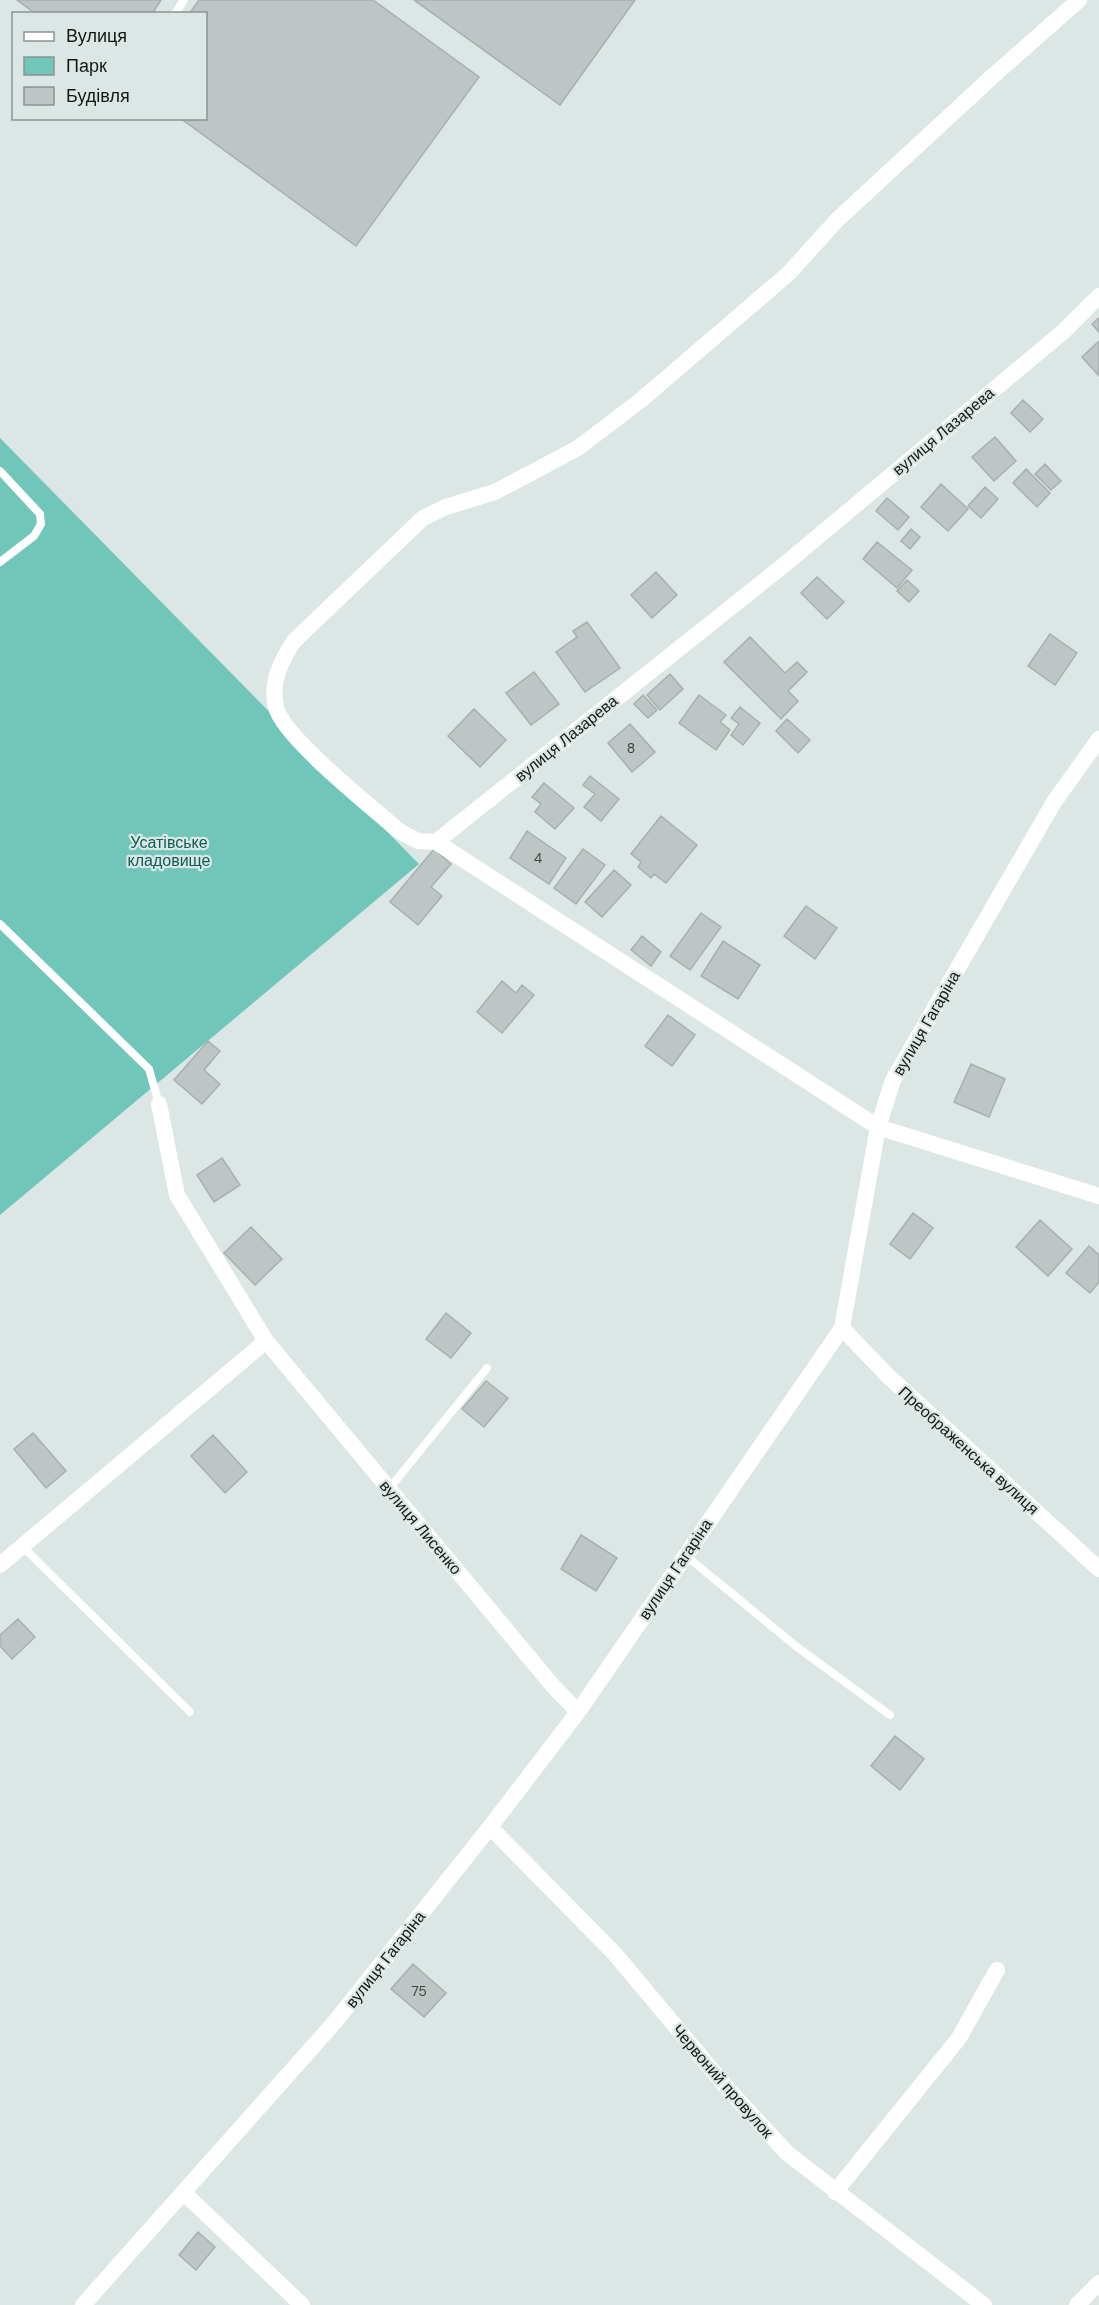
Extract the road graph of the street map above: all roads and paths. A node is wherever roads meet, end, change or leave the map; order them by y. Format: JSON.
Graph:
{"nodes":[{"id":1,"x":1078,"y":0,"type":"edge"},
{"id":2,"x":1099,"y":296,"type":"edge"},
{"id":3,"x":0,"y":471,"type":"edge"},
{"id":4,"x":0,"y":562,"type":"edge"},
{"id":5,"x":1099,"y":739,"type":"edge"},
{"id":6,"x":436,"y":842,"type":"junction"},
{"id":7,"x":0,"y":924,"type":"edge"},
{"id":8,"x":159,"y":1104,"type":"joint"},
{"id":9,"x":878,"y":1126,"type":"junction"},
{"id":10,"x":1099,"y":1196,"type":"edge"},
{"id":11,"x":842,"y":1328,"type":"junction"},
{"id":12,"x":266,"y":1341,"type":"junction"},
{"id":13,"x":487,"y":1368,"type":"dead end"},
{"id":14,"x":389,"y":1489,"type":"junction"},
{"id":15,"x":22,"y":1546,"type":"junction"},
{"id":16,"x":685,"y":1555,"type":"junction"},
{"id":17,"x":0,"y":1565,"type":"edge"},
{"id":18,"x":1099,"y":1569,"type":"edge"},
{"id":19,"x":190,"y":1712,"type":"dead end"},
{"id":20,"x":578,"y":1712,"type":"junction"},
{"id":21,"x":890,"y":1715,"type":"dead end"},
{"id":22,"x":490,"y":1827,"type":"junction"},
{"id":23,"x":997,"y":1970,"type":"dead end"},
{"id":24,"x":835,"y":2192,"type":"junction"},
{"id":25,"x":184,"y":2193,"type":"junction"},
{"id":26,"x":1099,"y":2283,"type":"edge"},
{"id":27,"x":83,"y":2305,"type":"edge"},
{"id":28,"x":302,"y":2305,"type":"edge"},
{"id":29,"x":984,"y":2305,"type":"edge"},
{"id":30,"x":1077,"y":2305,"type":"edge"}],
"edges":[{"from":1,"to":6,"type":"street"},
{"from":2,"to":6,"type":"street","name":"вулиця Лазарева"},
{"from":3,"to":4,"type":"lane"},
{"from":5,"to":9,"type":"street","name":"вулиця Гагаріна"},
{"from":6,"to":9,"type":"street"},
{"from":7,"to":8,"type":"lane"},
{"from":8,"to":12,"type":"street","name":"вулиця Лисенко"},
{"from":9,"to":10,"type":"street"},
{"from":9,"to":11,"type":"street","name":"вулиця Гагаріна"},
{"from":11,"to":16,"type":"street","name":"вулиця Гагаріна"},
{"from":11,"to":18,"type":"street","name":"Преображенська вулиця"},
{"from":12,"to":14,"type":"street","name":"вулиця Лисенко"},
{"from":12,"to":15,"type":"street"},
{"from":13,"to":14,"type":"lane"},
{"from":14,"to":20,"type":"street","name":"вулиця Лисенко"},
{"from":15,"to":17,"type":"street"},
{"from":15,"to":19,"type":"lane"},
{"from":16,"to":20,"type":"street","name":"вулиця Гагаріна"},
{"from":16,"to":21,"type":"lane"},
{"from":20,"to":22,"type":"street","name":"вулиця Гагаріна"},
{"from":22,"to":24,"type":"street","name":"Червоний провулок"},
{"from":22,"to":25,"type":"street","name":"вулиця Гагаріна"},
{"from":23,"to":24,"type":"street"},
{"from":24,"to":29,"type":"street","name":"Червоний провулок"},
{"from":25,"to":27,"type":"street","name":"вулиця Гагаріна"},
{"from":25,"to":28,"type":"street"},
{"from":26,"to":30,"type":"street"}]}
